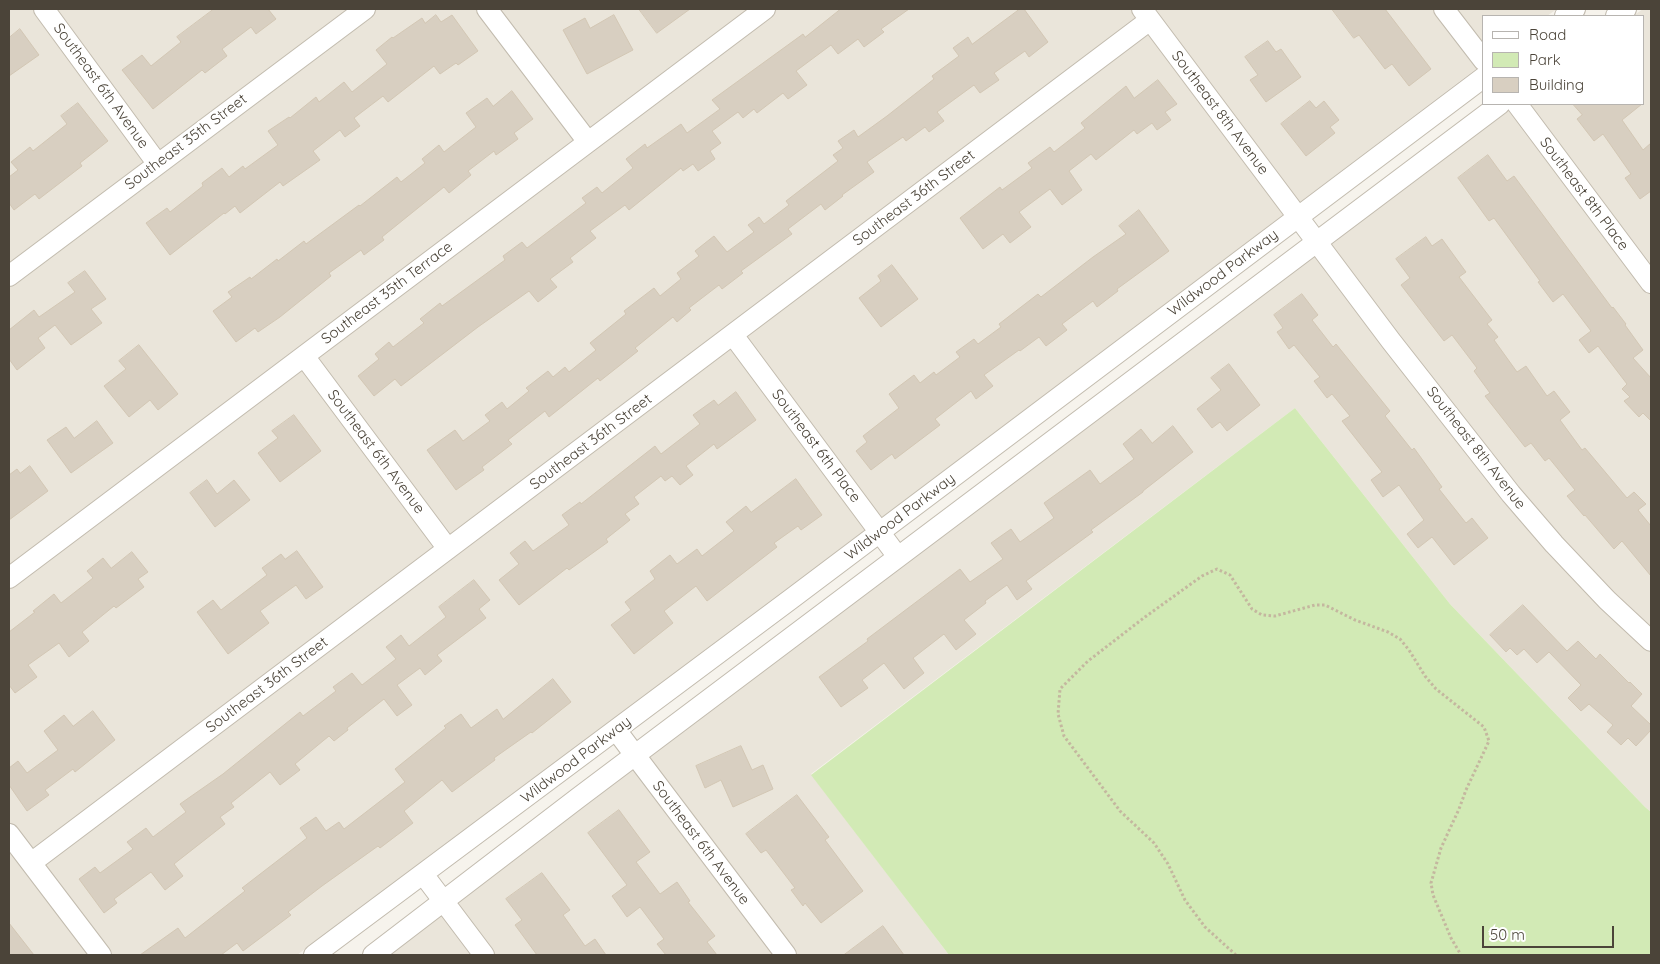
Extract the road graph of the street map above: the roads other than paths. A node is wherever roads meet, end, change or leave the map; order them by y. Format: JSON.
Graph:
{"nodes":[{"id":1,"x":44,"y":9,"type":"edge"},
{"id":2,"x":365,"y":9,"type":"edge"},
{"id":3,"x":487,"y":9,"type":"edge"},
{"id":4,"x":765,"y":9,"type":"edge"},
{"id":5,"x":1444,"y":9,"type":"edge"},
{"id":6,"x":1146,"y":14,"type":"edge"},
{"id":7,"x":1482,"y":58,"type":"edge"},
{"id":8,"x":1482,"y":79,"type":"edge"},
{"id":9,"x":1499,"y":105,"type":"edge"},
{"id":10,"x":1518,"y":105,"type":"edge"},
{"id":11,"x":588,"y":142,"type":"junction"},
{"id":12,"x":157,"y":163,"type":"junction"},
{"id":13,"x":1298,"y":217,"type":"junction"},
{"id":14,"x":1317,"y":242,"type":"junction"},
{"id":15,"x":9,"y":276,"type":"edge"},
{"id":16,"x":1651,"y":283,"type":"edge"},
{"id":17,"x":733,"y":335,"type":"junction"},
{"id":18,"x":304,"y":356,"type":"junction"},
{"id":19,"x":880,"y":532,"type":"junction"},
{"id":20,"x":448,"y":549,"type":"junction"},
{"id":21,"x":898,"y":557,"type":"junction"},
{"id":22,"x":9,"y":578,"type":"edge"},
{"id":23,"x":1651,"y":641,"type":"edge"},
{"id":24,"x":616,"y":730,"type":"junction"},
{"id":25,"x":635,"y":756,"type":"junction"},
{"id":26,"x":9,"y":834,"type":"edge"},
{"id":27,"x":31,"y":863,"type":"junction"},
{"id":28,"x":423,"y":874,"type":"junction"},
{"id":29,"x":444,"y":901,"type":"junction"},
{"id":30,"x":101,"y":955,"type":"edge"},
{"id":31,"x":314,"y":955,"type":"edge"},
{"id":32,"x":373,"y":955,"type":"edge"},
{"id":33,"x":484,"y":955,"type":"edge"},
{"id":34,"x":786,"y":955,"type":"edge"}],
"edges":[{"from":1,"to":12,"type":"street","name":"Southeast 6th Avenue"},
{"from":2,"to":12,"type":"street","name":"Southeast 35th Street"},
{"from":3,"to":11,"type":"street"},
{"from":4,"to":11,"type":"street","name":"Southeast 35th Terrace"},
{"from":5,"to":7,"type":"street"},
{"from":6,"to":13,"type":"street","name":"Southeast 8th Avenue"},
{"from":6,"to":17,"type":"street","name":"Southeast 36th Street"},
{"from":8,"to":13,"type":"street","name":"Wildwood Parkway"},
{"from":9,"to":14,"type":"street","name":"Wildwood Parkway"},
{"from":10,"to":16,"type":"street","name":"Southeast 8th Place"},
{"from":11,"to":18,"type":"street","name":"Southeast 35th Terrace"},
{"from":12,"to":15,"type":"street","name":"Southeast 35th Street"},
{"from":13,"to":14,"type":"street","name":"Southeast 8th Avenue"},
{"from":13,"to":19,"type":"street","name":"Wildwood Parkway"},
{"from":14,"to":21,"type":"street","name":"Wildwood Parkway"},
{"from":14,"to":23,"type":"street","name":"Southeast 8th Avenue"},
{"from":17,"to":19,"type":"street","name":"Southeast 6th Place"},
{"from":17,"to":20,"type":"street","name":"Southeast 36th Street"},
{"from":18,"to":20,"type":"street","name":"Southeast 6th Avenue"},
{"from":18,"to":22,"type":"street","name":"Southeast 35th Terrace"},
{"from":19,"to":21,"type":"street","name":"Southeast 6th Place"},
{"from":19,"to":24,"type":"street","name":"Wildwood Parkway"},
{"from":20,"to":27,"type":"street","name":"Southeast 36th Street"},
{"from":21,"to":25,"type":"street","name":"Wildwood Parkway"},
{"from":24,"to":25,"type":"street","name":"Southeast 6th Avenue"},
{"from":24,"to":28,"type":"street","name":"Wildwood Parkway"},
{"from":25,"to":29,"type":"street","name":"Wildwood Parkway"},
{"from":25,"to":34,"type":"street","name":"Southeast 6th Avenue"},
{"from":26,"to":27,"type":"street"},
{"from":27,"to":30,"type":"street"},
{"from":28,"to":29,"type":"street"},
{"from":28,"to":31,"type":"street","name":"Wildwood Parkway"},
{"from":29,"to":32,"type":"street","name":"Wildwood Parkway"},
{"from":29,"to":33,"type":"street"}]}
